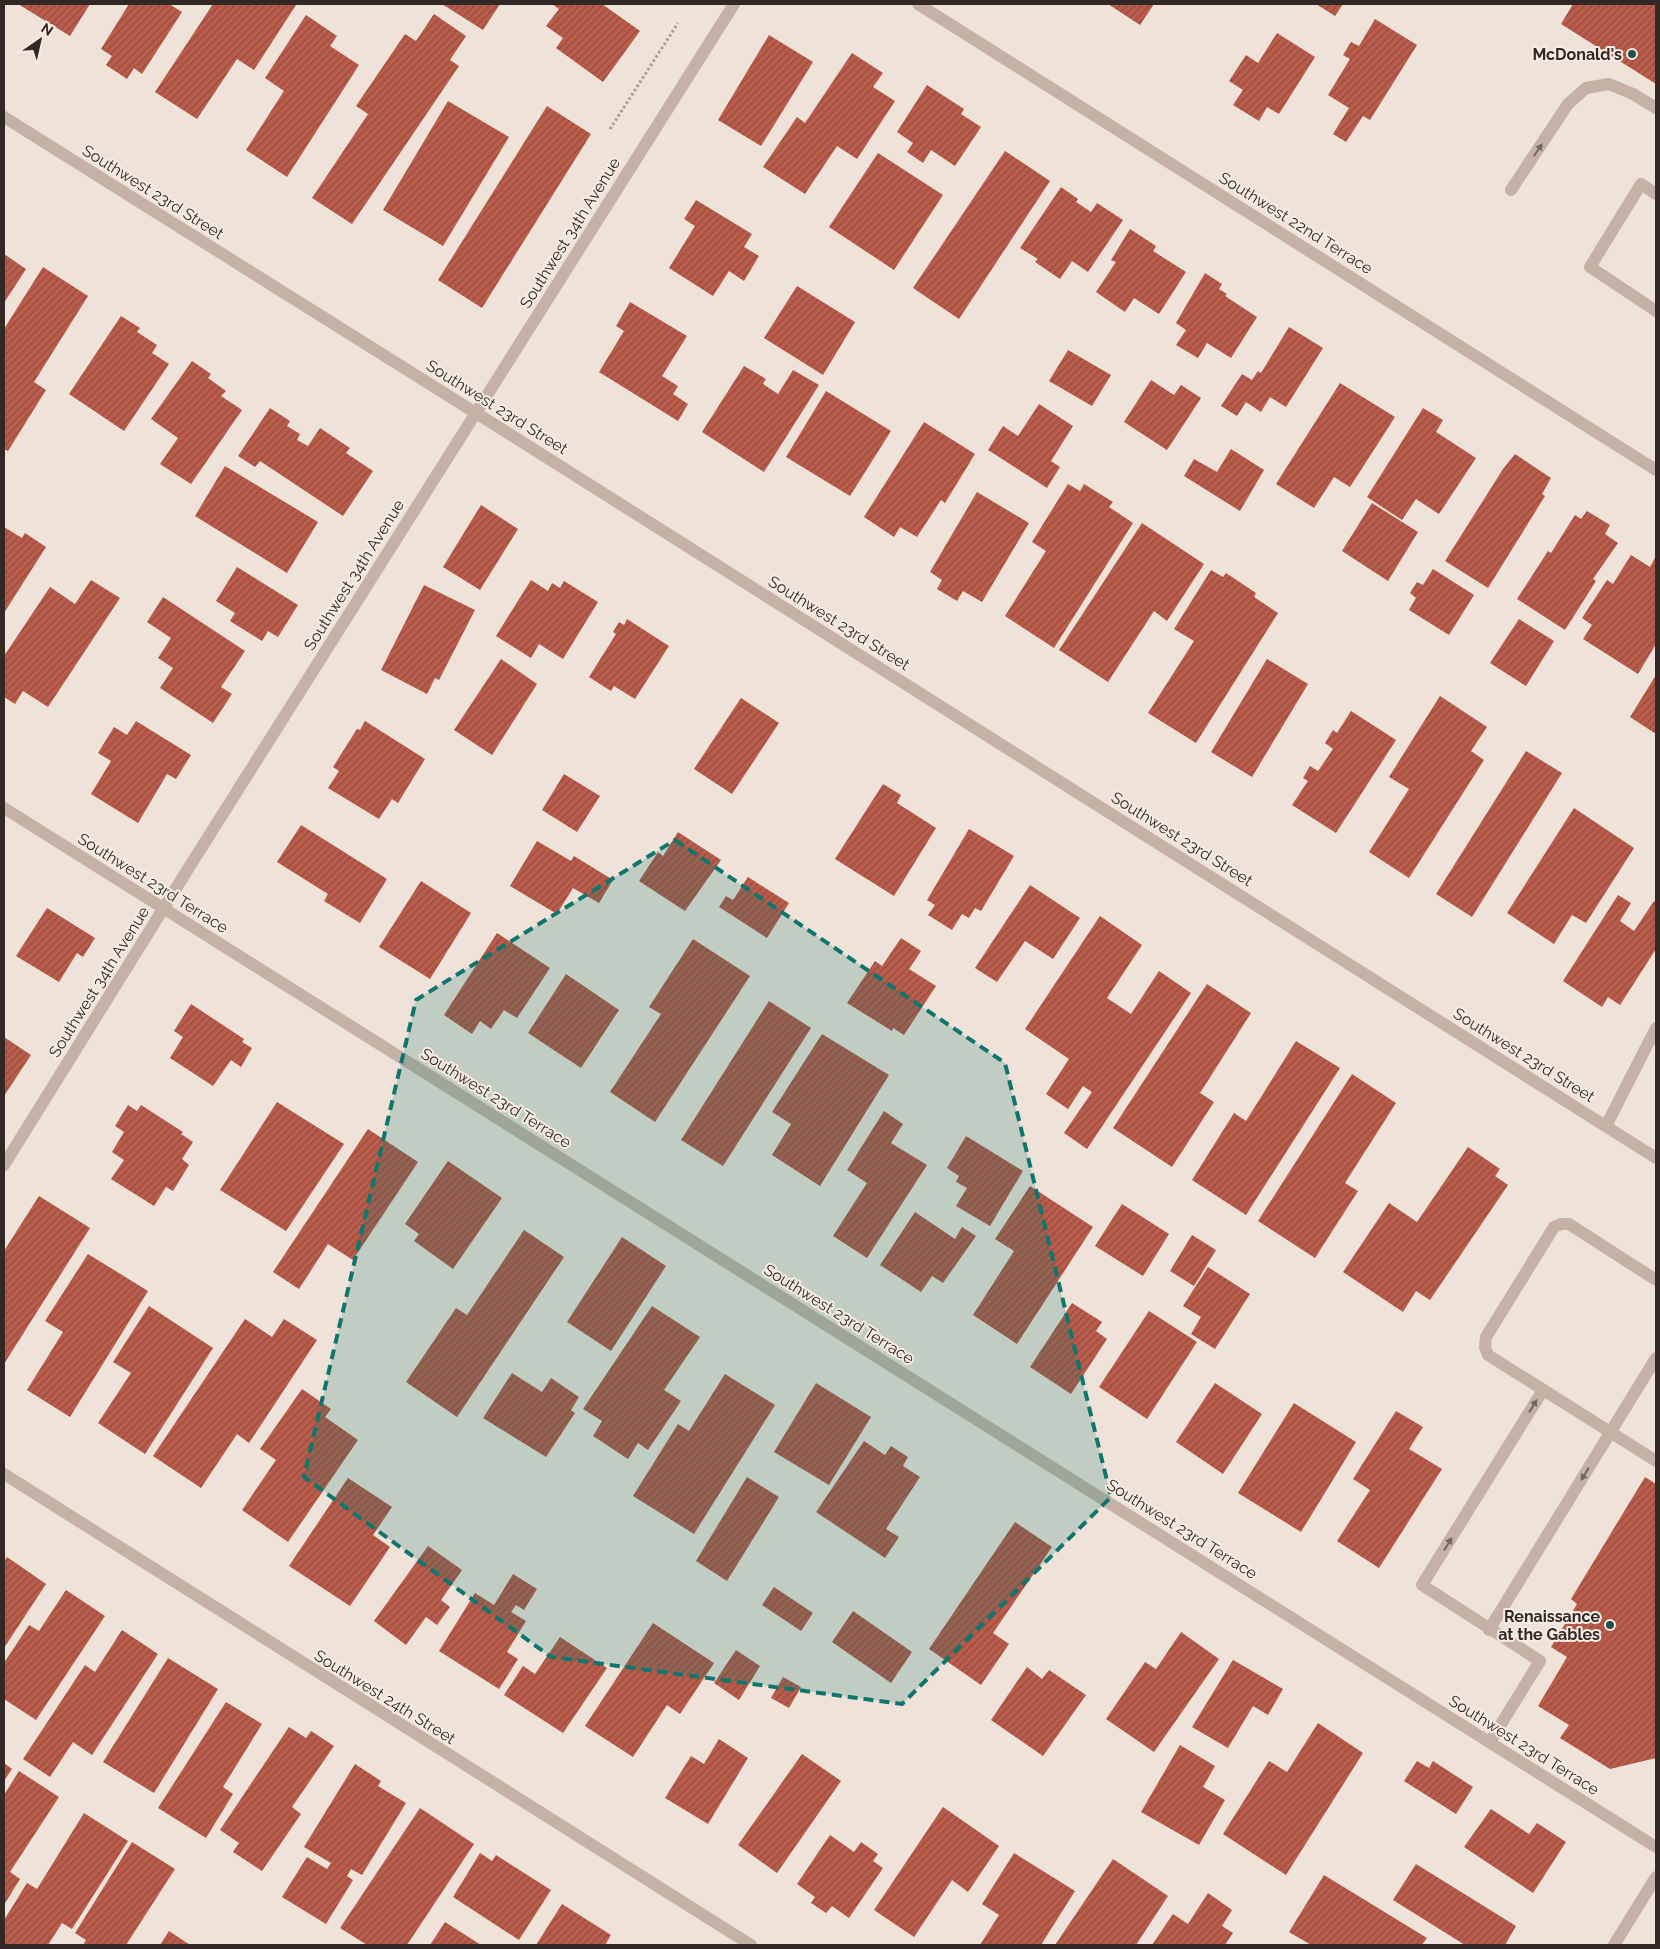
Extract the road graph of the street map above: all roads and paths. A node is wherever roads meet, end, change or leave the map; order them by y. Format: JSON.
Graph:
{"nodes":[{"id":1,"x":734,"y":4,"type":"edge"},
{"id":2,"x":918,"y":4,"type":"edge"},
{"id":3,"x":678,"y":23,"type":"dead end"},
{"id":4,"x":1656,"y":108,"type":"edge"},
{"id":5,"x":4,"y":117,"type":"edge"},
{"id":6,"x":610,"y":128,"type":"dead end"},
{"id":7,"x":1510,"y":190,"type":"dead end"},
{"id":8,"x":1656,"y":194,"type":"edge"},
{"id":9,"x":1656,"y":311,"type":"edge"},
{"id":10,"x":476,"y":413,"type":"junction"},
{"id":11,"x":1656,"y":470,"type":"edge"},
{"id":12,"x":4,"y":808,"type":"edge"},
{"id":13,"x":163,"y":909,"type":"junction"},
{"id":14,"x":1656,"y":1028,"type":"edge"},
{"id":15,"x":1606,"y":1126,"type":"junction"},
{"id":16,"x":1656,"y":1158,"type":"edge"},
{"id":17,"x":4,"y":1165,"type":"edge"},
{"id":18,"x":1656,"y":1280,"type":"edge"},
{"id":19,"x":1656,"y":1358,"type":"edge"},
{"id":20,"x":1543,"y":1390,"type":"junction"},
{"id":21,"x":1611,"y":1432,"type":"junction"},
{"id":22,"x":1656,"y":1461,"type":"edge"},
{"id":23,"x":4,"y":1474,"type":"edge"},
{"id":24,"x":1489,"y":1630,"type":"junction"},
{"id":25,"x":1490,"y":1742,"type":"junction"},
{"id":26,"x":1656,"y":1847,"type":"edge"},
{"id":27,"x":1656,"y":1877,"type":"edge"},
{"id":28,"x":750,"y":1945,"type":"edge"},
{"id":29,"x":1614,"y":1945,"type":"edge"}],
"edges":[{"from":1,"to":10,"type":"street","name":"Southwest 34th Avenue"},
{"from":2,"to":11,"type":"street","name":"Southwest 22nd Terrace"},
{"from":3,"to":6,"type":"path"},
{"from":7,"to":4,"type":"street","one_way":true},
{"from":5,"to":10,"type":"street","name":"Southwest 23rd Street"},
{"from":8,"to":9,"type":"street"},
{"from":10,"to":13,"type":"street","name":"Southwest 34th Avenue"},
{"from":10,"to":15,"type":"street","name":"Southwest 23rd Street"},
{"from":12,"to":13,"type":"street","name":"Southwest 23rd Terrace"},
{"from":13,"to":17,"type":"street","name":"Southwest 34th Avenue"},
{"from":13,"to":25,"type":"street","name":"Southwest 23rd Terrace"},
{"from":14,"to":15,"type":"street"},
{"from":15,"to":16,"type":"street","name":"Southwest 23rd Street"},
{"from":18,"to":20,"type":"street"},
{"from":19,"to":21,"type":"street"},
{"from":20,"to":21,"type":"street"},
{"from":24,"to":20,"type":"street","one_way":true},
{"from":21,"to":22,"type":"street"},
{"from":21,"to":24,"type":"street","one_way":true},
{"from":23,"to":28,"type":"street","name":"Southwest 24th Street"},
{"from":24,"to":25,"type":"street"},
{"from":25,"to":26,"type":"street","name":"Southwest 23rd Terrace"},
{"from":27,"to":29,"type":"street"}]}
